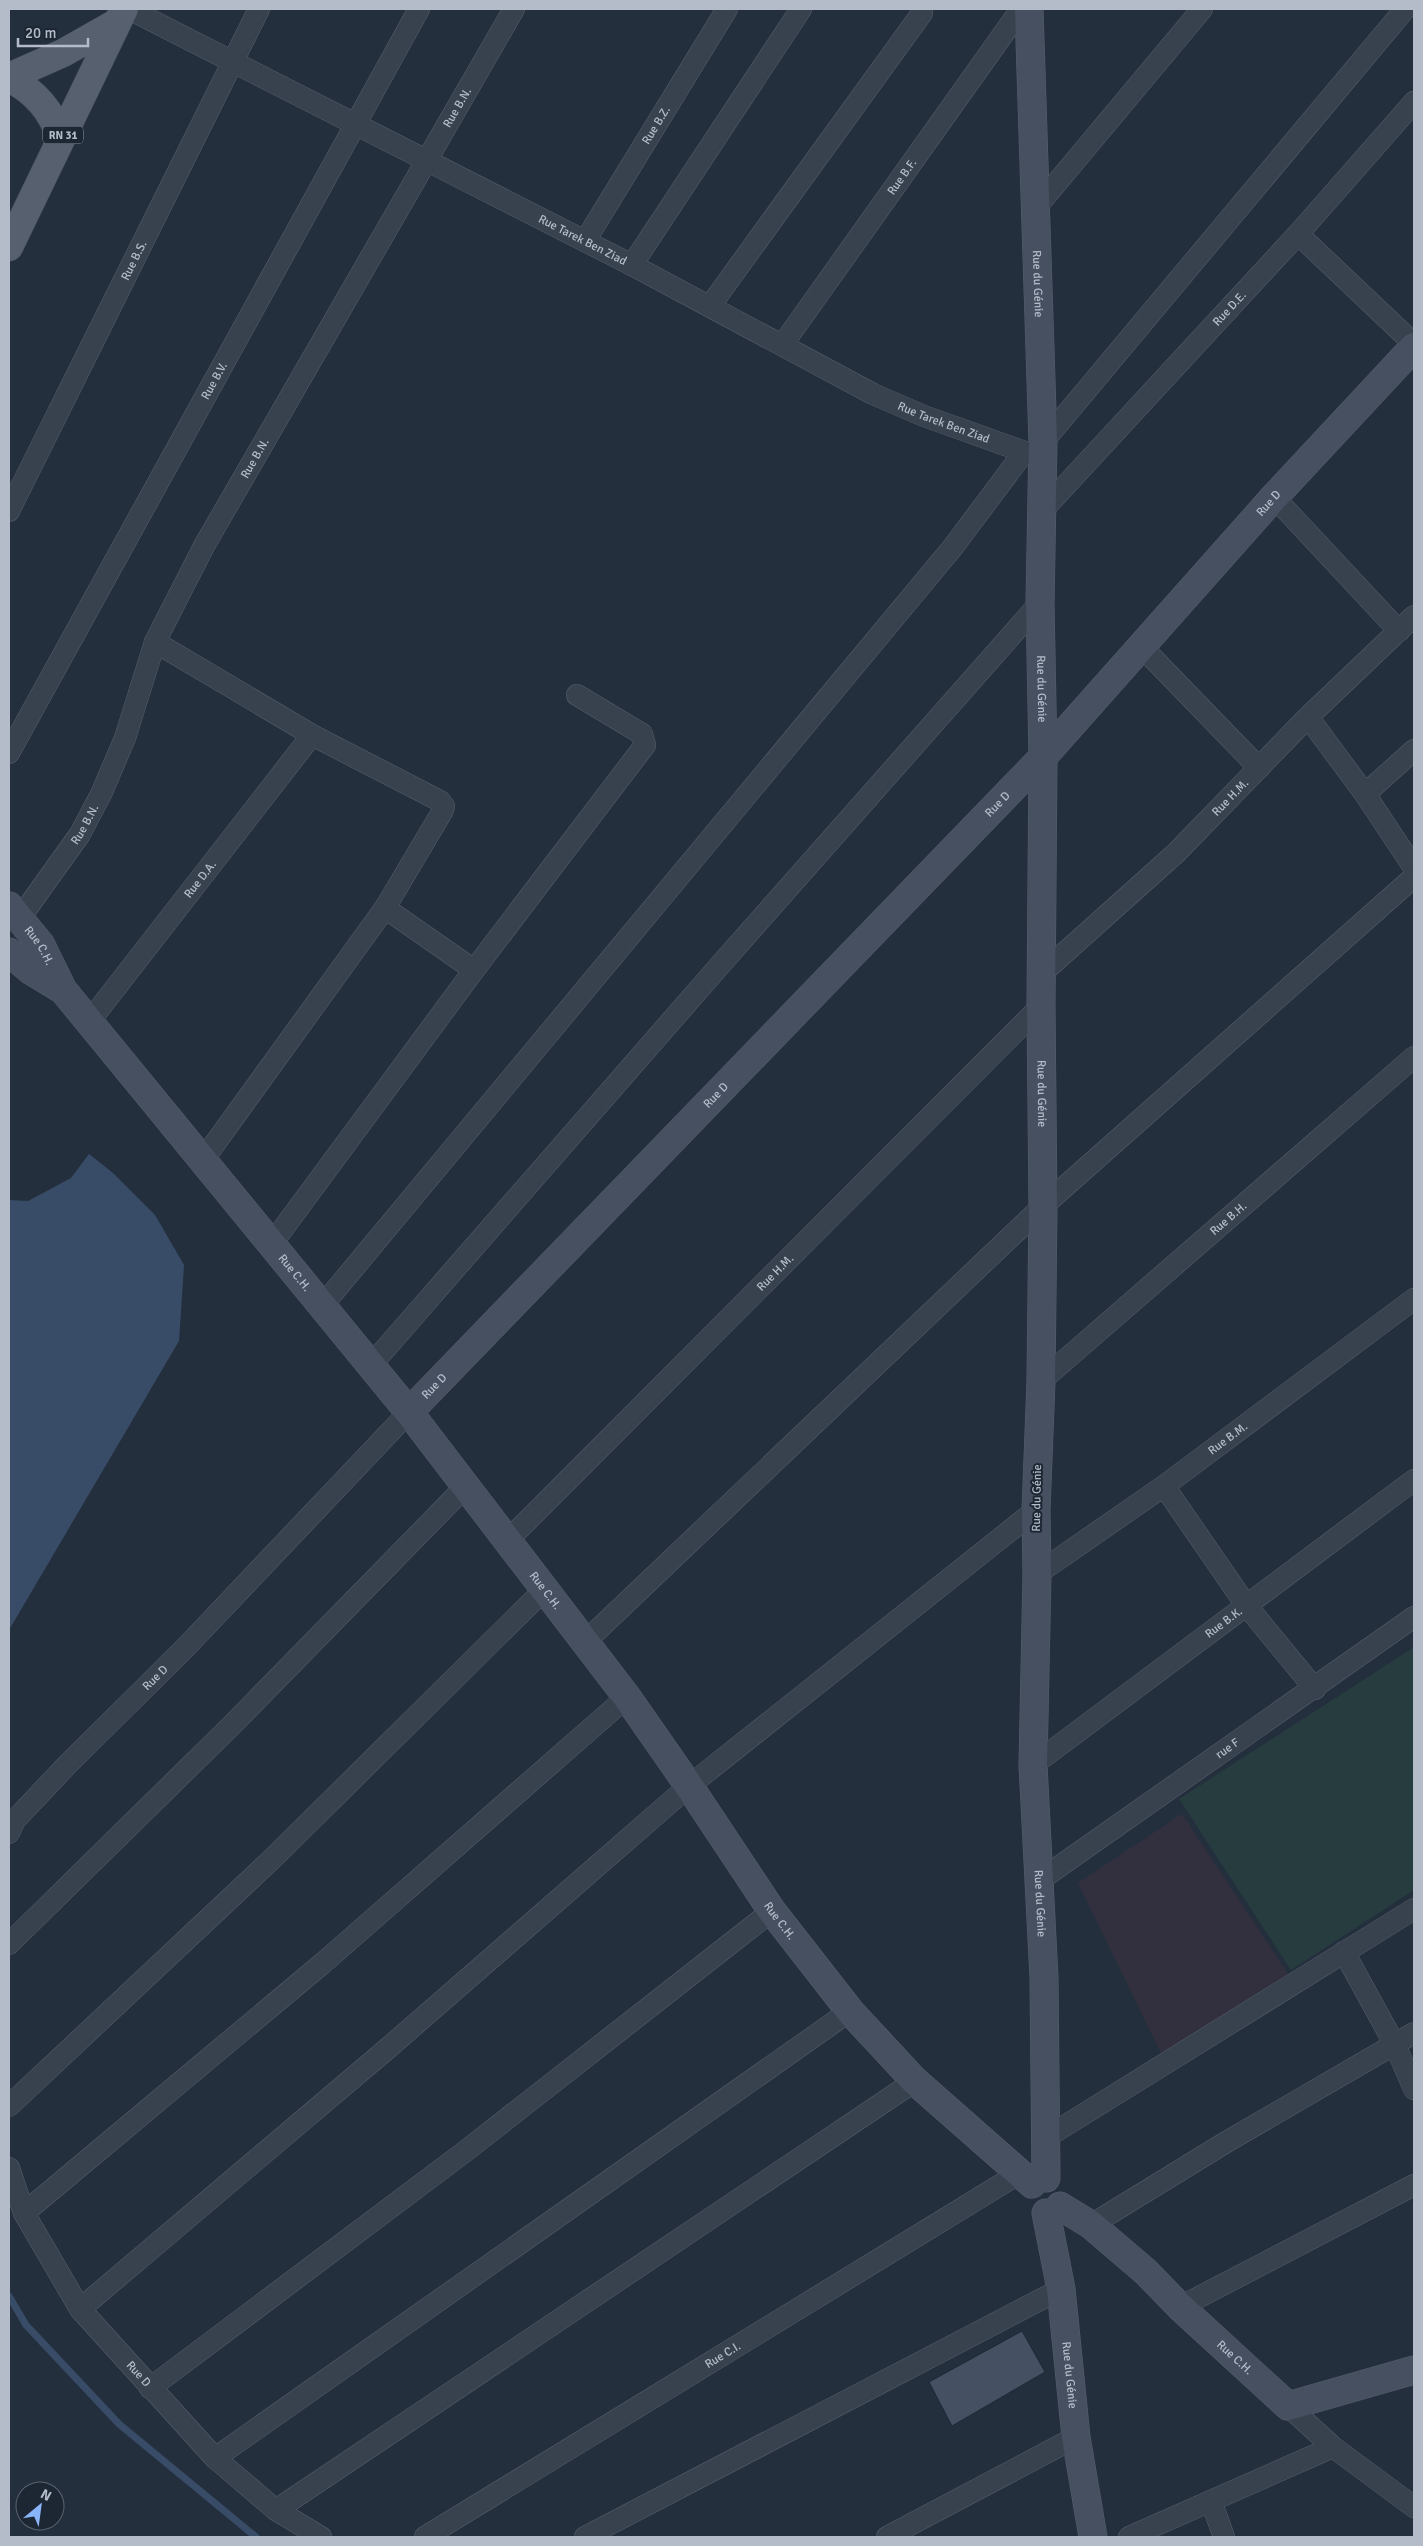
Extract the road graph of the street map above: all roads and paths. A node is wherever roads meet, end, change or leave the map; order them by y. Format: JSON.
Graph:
{"nodes":[{"id":1,"x":259,"y":9,"type":"edge"},
{"id":2,"x":419,"y":9,"type":"edge"},
{"id":3,"x":514,"y":9,"type":"edge"},
{"id":4,"x":801,"y":9,"type":"edge"},
{"id":5,"x":1021,"y":9,"type":"edge"},
{"id":6,"x":1029,"y":9,"type":"edge"},
{"id":7,"x":1202,"y":9,"type":"edge"},
{"id":8,"x":1405,"y":9,"type":"edge"},
{"id":9,"x":721,"y":10,"type":"edge"},
{"id":10,"x":922,"y":13,"type":"dead end"},
{"id":11,"x":123,"y":14,"type":"edge"},
{"id":12,"x":232,"y":61,"type":"junction"},
{"id":13,"x":9,"y":77,"type":"edge"},
{"id":14,"x":1414,"y":102,"type":"edge"},
{"id":15,"x":354,"y":123,"type":"junction"},
{"id":16,"x":61,"y":140,"type":"junction"},
{"id":17,"x":427,"y":160,"type":"junction"},
{"id":18,"x":1034,"y":210,"type":"junction"},
{"id":19,"x":1298,"y":234,"type":"junction"},
{"id":20,"x":11,"y":239,"type":"edge"},
{"id":21,"x":585,"y":241,"type":"junction"},
{"id":22,"x":632,"y":265,"type":"junction"},
{"id":23,"x":710,"y":306,"type":"junction"},
{"id":24,"x":783,"y":344,"type":"junction"},
{"id":25,"x":1414,"y":345,"type":"edge"},
{"id":26,"x":1036,"y":450,"type":"junction"},
{"id":27,"x":1274,"y":497,"type":"junction"},
{"id":28,"x":1042,"y":511,"type":"junction"},
{"id":29,"x":9,"y":512,"type":"edge"},
{"id":30,"x":1040,"y":603,"type":"junction"},
{"id":31,"x":1407,"y":624,"type":"edge"},
{"id":32,"x":155,"y":642,"type":"junction"},
{"id":33,"x":1141,"y":646,"type":"junction"},
{"id":34,"x":577,"y":695,"type":"dead end"},
{"id":35,"x":1308,"y":717,"type":"junction"},
{"id":36,"x":312,"y":735,"type":"junction"},
{"id":37,"x":1414,"y":750,"type":"edge"},
{"id":38,"x":9,"y":753,"type":"edge"},
{"id":39,"x":1043,"y":757,"type":"junction"},
{"id":40,"x":1259,"y":768,"type":"junction"},
{"id":41,"x":1365,"y":794,"type":"junction"},
{"id":42,"x":1414,"y":868,"type":"edge"},
{"id":43,"x":1414,"y":877,"type":"edge"},
{"id":44,"x":385,"y":908,"type":"junction"},
{"id":45,"x":14,"y":912,"type":"edge"},
{"id":46,"x":9,"y":952,"type":"edge"},
{"id":47,"x":474,"y":970,"type":"junction"},
{"id":48,"x":1041,"y":974,"type":"junction"},
{"id":49,"x":63,"y":990,"type":"junction"},
{"id":50,"x":1041,"y":1006,"type":"junction"},
{"id":51,"x":89,"y":1022,"type":"junction"},
{"id":52,"x":1414,"y":1057,"type":"edge"},
{"id":53,"x":203,"y":1160,"type":"junction"},
{"id":54,"x":1043,"y":1206,"type":"junction"},
{"id":55,"x":271,"y":1245,"type":"junction"},
{"id":56,"x":1414,"y":1299,"type":"edge"},
{"id":57,"x":322,"y":1305,"type":"junction"},
{"id":58,"x":372,"y":1364,"type":"junction"},
{"id":59,"x":1041,"y":1381,"type":"junction"},
{"id":60,"x":409,"y":1412,"type":"junction"},
{"id":61,"x":1414,"y":1480,"type":"edge"},
{"id":62,"x":1164,"y":1486,"type":"junction"},
{"id":63,"x":465,"y":1487,"type":"junction"},
{"id":64,"x":1036,"y":1510,"type":"junction"},
{"id":65,"x":508,"y":1540,"type":"junction"},
{"id":66,"x":1037,"y":1574,"type":"junction"},
{"id":67,"x":545,"y":1589,"type":"junction"},
{"id":68,"x":1246,"y":1606,"type":"junction"},
{"id":69,"x":1414,"y":1617,"type":"edge"},
{"id":70,"x":586,"y":1641,"type":"junction"},
{"id":71,"x":1315,"y":1689,"type":"junction"},
{"id":72,"x":627,"y":1697,"type":"junction"},
{"id":73,"x":1034,"y":1765,"type":"junction"},
{"id":74,"x":689,"y":1786,"type":"junction"},
{"id":75,"x":9,"y":1833,"type":"edge"},
{"id":76,"x":1040,"y":1880,"type":"junction"},
{"id":77,"x":1414,"y":1908,"type":"edge"},
{"id":78,"x":772,"y":1911,"type":"junction"},
{"id":79,"x":9,"y":1944,"type":"edge"},
{"id":80,"x":1344,"y":1952,"type":"junction"},
{"id":81,"x":850,"y":2012,"type":"junction"},
{"id":82,"x":1414,"y":2033,"type":"edge"},
{"id":83,"x":1395,"y":2045,"type":"junction"},
{"id":84,"x":915,"y":2081,"type":"junction"},
{"id":85,"x":1414,"y":2089,"type":"edge"},
{"id":86,"x":9,"y":2106,"type":"edge"},
{"id":87,"x":1047,"y":2137,"type":"junction"},
{"id":88,"x":9,"y":2168,"type":"edge"},
{"id":89,"x":1033,"y":2178,"type":"junction"},
{"id":90,"x":1414,"y":2185,"type":"edge"},
{"id":91,"x":1053,"y":2210,"type":"junction"},
{"id":92,"x":24,"y":2213,"type":"junction"},
{"id":93,"x":1091,"y":2225,"type":"junction"},
{"id":94,"x":1061,"y":2289,"type":"junction"},
{"id":95,"x":1180,"y":2307,"type":"junction"},
{"id":96,"x":80,"y":2309,"type":"junction"},
{"id":97,"x":1414,"y":2370,"type":"edge"},
{"id":98,"x":150,"y":2388,"type":"junction"},
{"id":99,"x":1288,"y":2406,"type":"junction"},
{"id":100,"x":1076,"y":2437,"type":"junction"},
{"id":101,"x":1333,"y":2447,"type":"junction"},
{"id":102,"x":215,"y":2458,"type":"junction"},
{"id":103,"x":1211,"y":2501,"type":"junction"},
{"id":104,"x":1414,"y":2507,"type":"edge"},
{"id":105,"x":276,"y":2510,"type":"junction"},
{"id":106,"x":295,"y":2531,"type":"edge"},
{"id":107,"x":321,"y":2537,"type":"edge"},
{"id":108,"x":425,"y":2537,"type":"edge"},
{"id":109,"x":585,"y":2537,"type":"edge"},
{"id":110,"x":887,"y":2537,"type":"edge"},
{"id":111,"x":1093,"y":2537,"type":"edge"},
{"id":112,"x":1129,"y":2537,"type":"edge"},
{"id":113,"x":1224,"y":2537,"type":"edge"}],
"edges":[{"from":1,"to":12,"type":"street","name":"Rue B.S."},
{"from":2,"to":15,"type":"street","name":"Rue B.V."},
{"from":3,"to":17,"type":"street","name":"Rue B.N."},
{"from":4,"to":22,"type":"street"},
{"from":5,"to":24,"type":"street","name":"Rue B.F."},
{"from":6,"to":18,"type":"street","name":"Rue du Génie"},
{"from":7,"to":18,"type":"street"},
{"from":8,"to":26,"type":"street"},
{"from":9,"to":21,"type":"street","name":"Rue B.Z."},
{"from":10,"to":23,"type":"street"},
{"from":11,"to":12,"type":"street","name":"Rue Tarek Ben Ziad"},
{"from":11,"to":13,"type":"main road"},
{"from":11,"to":16,"type":"main road","number":"RN 31"},
{"from":12,"to":15,"type":"street","name":"Rue Tarek Ben Ziad"},
{"from":12,"to":29,"type":"street","name":"Rue B.S."},
{"from":13,"to":16,"type":"main road"},
{"from":14,"to":19,"type":"street","name":"Rue D.E."},
{"from":15,"to":17,"type":"street","name":"Rue Tarek Ben Ziad"},
{"from":15,"to":38,"type":"street","name":"Rue B.V."},
{"from":16,"to":20,"type":"main road","number":"RN 31"},
{"from":17,"to":21,"type":"street","name":"Rue Tarek Ben Ziad"},
{"from":17,"to":32,"type":"street","name":"Rue B.N."},
{"from":18,"to":26,"type":"street","name":"Rue du Génie"},
{"from":19,"to":25,"type":"street"},
{"from":19,"to":28,"type":"street","name":"Rue D.E."},
{"from":21,"to":22,"type":"street","name":"Rue Tarek Ben Ziad"},
{"from":22,"to":23,"type":"street","name":"Rue Tarek Ben Ziad"},
{"from":23,"to":24,"type":"street","name":"Rue Tarek Ben Ziad"},
{"from":24,"to":26,"type":"street","name":"Rue Tarek Ben Ziad"},
{"from":25,"to":27,"type":"street","name":"Rue D"},
{"from":26,"to":28,"type":"street","name":"Rue du Génie"},
{"from":26,"to":57,"type":"street"},
{"from":27,"to":31,"type":"street"},
{"from":27,"to":33,"type":"street","name":"Rue D"},
{"from":28,"to":30,"type":"street","name":"Rue du Génie"},
{"from":30,"to":39,"type":"street","name":"Rue du Génie"},
{"from":30,"to":58,"type":"street"},
{"from":31,"to":35,"type":"street","name":"Rue H.M."},
{"from":32,"to":36,"type":"street"},
{"from":32,"to":45,"type":"street","name":"Rue B.N."},
{"from":33,"to":39,"type":"street","name":"Rue D"},
{"from":33,"to":40,"type":"street"},
{"from":34,"to":47,"type":"street"},
{"from":35,"to":40,"type":"street","name":"Rue H.M."},
{"from":35,"to":41,"type":"street"},
{"from":36,"to":44,"type":"street"},
{"from":36,"to":51,"type":"street","name":"Rue D.A."},
{"from":37,"to":41,"type":"street"},
{"from":39,"to":48,"type":"street","name":"Rue du Génie"},
{"from":39,"to":60,"type":"street","name":"Rue D"},
{"from":40,"to":48,"type":"street","name":"Rue H.M."},
{"from":41,"to":42,"type":"street"},
{"from":43,"to":54,"type":"street"},
{"from":44,"to":47,"type":"street"},
{"from":44,"to":53,"type":"street"},
{"from":45,"to":49,"type":"street","name":"Rue C.H."},
{"from":46,"to":49,"type":"street","name":"Rue C.H."},
{"from":47,"to":55,"type":"street"},
{"from":48,"to":50,"type":"street","name":"Rue du Génie"},
{"from":49,"to":51,"type":"street","name":"Rue C.H."},
{"from":50,"to":54,"type":"street","name":"Rue du Génie"},
{"from":50,"to":65,"type":"street","name":"Rue H.M."},
{"from":51,"to":53,"type":"street","name":"Rue C.H."},
{"from":52,"to":59,"type":"street","name":"Rue B.H."},
{"from":53,"to":55,"type":"street","name":"Rue C.H."},
{"from":54,"to":59,"type":"street","name":"Rue du Génie"},
{"from":54,"to":70,"type":"street"},
{"from":55,"to":57,"type":"street","name":"Rue C.H."},
{"from":56,"to":62,"type":"street","name":"Rue B.M."},
{"from":57,"to":58,"type":"street","name":"Rue C.H."},
{"from":58,"to":60,"type":"street","name":"Rue C.H."},
{"from":59,"to":64,"type":"street","name":"Rue du Génie"},
{"from":60,"to":63,"type":"street","name":"Rue C.H."},
{"from":60,"to":75,"type":"street","name":"Rue D"},
{"from":61,"to":68,"type":"street","name":"Rue B.K."},
{"from":62,"to":66,"type":"street","name":"Rue B.M."},
{"from":62,"to":68,"type":"street"},
{"from":63,"to":65,"type":"street","name":"Rue C.H."},
{"from":63,"to":79,"type":"street"},
{"from":64,"to":66,"type":"street","name":"Rue du Génie"},
{"from":64,"to":74,"type":"street"},
{"from":65,"to":67,"type":"street","name":"Rue C.H."},
{"from":66,"to":73,"type":"street","name":"Rue du Génie"},
{"from":67,"to":70,"type":"street","name":"Rue C.H."},
{"from":67,"to":86,"type":"street"},
{"from":68,"to":71,"type":"street"},
{"from":68,"to":73,"type":"street","name":"Rue B.K."},
{"from":69,"to":71,"type":"street","name":"rue F"},
{"from":70,"to":72,"type":"street","name":"Rue C.H."},
{"from":71,"to":76,"type":"street","name":"rue F"},
{"from":72,"to":74,"type":"street","name":"Rue C.H."},
{"from":72,"to":92,"type":"street"},
{"from":73,"to":76,"type":"street","name":"Rue du Génie"},
{"from":74,"to":78,"type":"street","name":"Rue C.H."},
{"from":74,"to":96,"type":"street"},
{"from":76,"to":87,"type":"street","name":"Rue du Génie"},
{"from":77,"to":80,"type":"street"},
{"from":78,"to":81,"type":"street","name":"Rue C.H."},
{"from":78,"to":98,"type":"street"},
{"from":80,"to":83,"type":"street"},
{"from":80,"to":87,"type":"street"},
{"from":81,"to":84,"type":"street","name":"Rue C.H."},
{"from":81,"to":102,"type":"street"},
{"from":82,"to":83,"type":"street"},
{"from":83,"to":85,"type":"street"},
{"from":83,"to":93,"type":"street"},
{"from":84,"to":89,"type":"street","name":"Rue C.H."},
{"from":84,"to":105,"type":"street"},
{"from":87,"to":89,"type":"street","name":"Rue du Génie"},
{"from":88,"to":92,"type":"street","name":"Rue D"},
{"from":89,"to":91,"type":"street","name":"Rue C.H."},
{"from":89,"to":108,"type":"street","name":"Rue C.I."},
{"from":90,"to":95,"type":"street"},
{"from":91,"to":93,"type":"street","name":"Rue C.H."},
{"from":91,"to":94,"type":"street","name":"Rue du Génie"},
{"from":92,"to":96,"type":"street","name":"Rue D"},
{"from":93,"to":95,"type":"street","name":"Rue C.H."},
{"from":94,"to":100,"type":"street","name":"Rue du Génie"},
{"from":94,"to":109,"type":"street"},
{"from":95,"to":99,"type":"street","name":"Rue C.H."},
{"from":96,"to":98,"type":"street","name":"Rue D"},
{"from":97,"to":99,"type":"street"},
{"from":98,"to":102,"type":"street","name":"Rue D"},
{"from":99,"to":101,"type":"street","name":"Rue C.H."},
{"from":100,"to":110,"type":"street"},
{"from":100,"to":111,"type":"street","name":"Rue du Génie"},
{"from":101,"to":103,"type":"street"},
{"from":101,"to":104,"type":"street","name":"Rue C.H."},
{"from":102,"to":105,"type":"street","name":"Rue D"},
{"from":103,"to":112,"type":"street"},
{"from":103,"to":113,"type":"street"},
{"from":105,"to":106,"type":"street","name":"Rue D"},
{"from":106,"to":107,"type":"street","name":"Rue D"}]}
